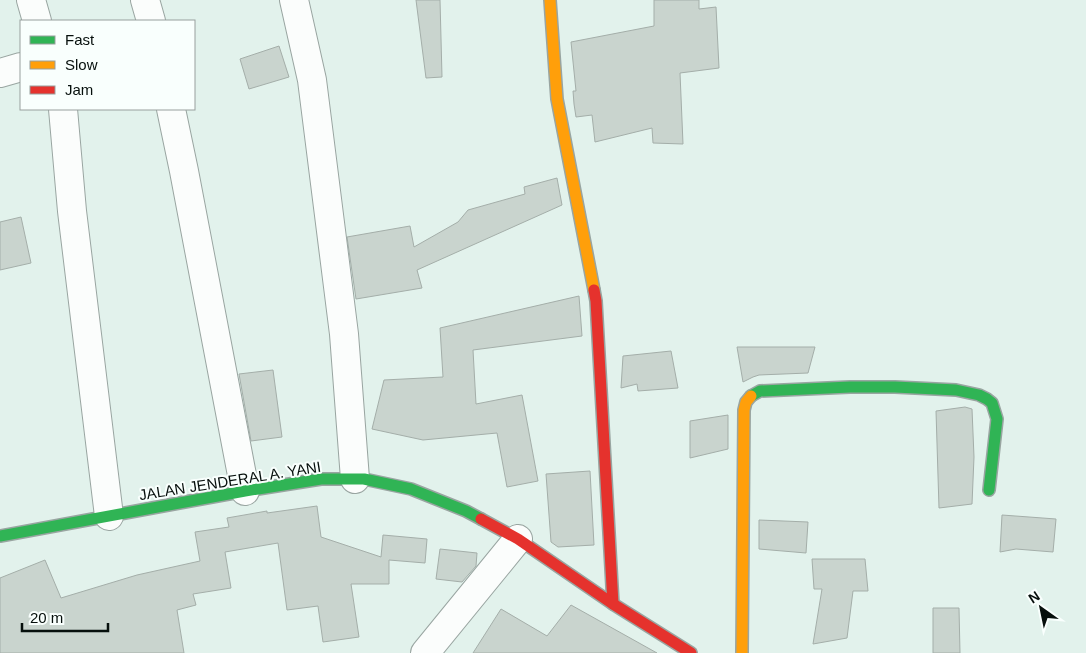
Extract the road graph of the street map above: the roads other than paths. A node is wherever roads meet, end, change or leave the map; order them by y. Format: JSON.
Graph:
{"nodes":[{"id":1,"x":31,"y":0,"type":"edge"},
{"id":2,"x":145,"y":0,"type":"edge"},
{"id":3,"x":294,"y":0,"type":"edge"},
{"id":4,"x":550,"y":0,"type":"edge"},
{"id":5,"x":37,"y":20,"type":"edge"},
{"id":6,"x":151,"y":20,"type":"edge"},
{"id":7,"x":20,"y":67,"type":"edge"},
{"id":8,"x":0,"y":73,"type":"edge"},
{"id":9,"x":63,"y":110,"type":"edge"},
{"id":10,"x":171,"y":110,"type":"edge"},
{"id":11,"x":355,"y":479,"type":"junction"},
{"id":12,"x":989,"y":490,"type":"dead end"},
{"id":13,"x":245,"y":491,"type":"junction"},
{"id":14,"x":109,"y":516,"type":"junction"},
{"id":15,"x":0,"y":536,"type":"edge"},
{"id":16,"x":518,"y":539,"type":"junction"},
{"id":17,"x":613,"y":604,"type":"junction"},
{"id":18,"x":425,"y":653,"type":"edge"},
{"id":19,"x":691,"y":653,"type":"edge"},
{"id":20,"x":742,"y":653,"type":"edge"}],
"edges":[{"from":1,"to":5,"type":"street"},
{"from":2,"to":6,"type":"street"},
{"from":3,"to":11,"type":"street"},
{"from":4,"to":17,"type":"street"},
{"from":7,"to":8,"type":"street"},
{"from":9,"to":14,"type":"street"},
{"from":10,"to":13,"type":"street"},
{"from":11,"to":13,"type":"street","name":"JALAN JENDERAL A. YANI"},
{"from":11,"to":16,"type":"street","name":"JALAN JENDERAL A. YANI"},
{"from":12,"to":20,"type":"street"},
{"from":13,"to":14,"type":"street","name":"JALAN JENDERAL A. YANI"},
{"from":14,"to":15,"type":"street","name":"JALAN JENDERAL A. YANI"},
{"from":16,"to":17,"type":"street","name":"JALAN JENDERAL A. YANI"},
{"from":16,"to":18,"type":"street"},
{"from":17,"to":19,"type":"street","name":"JALAN JENDERAL A. YANI"}]}
